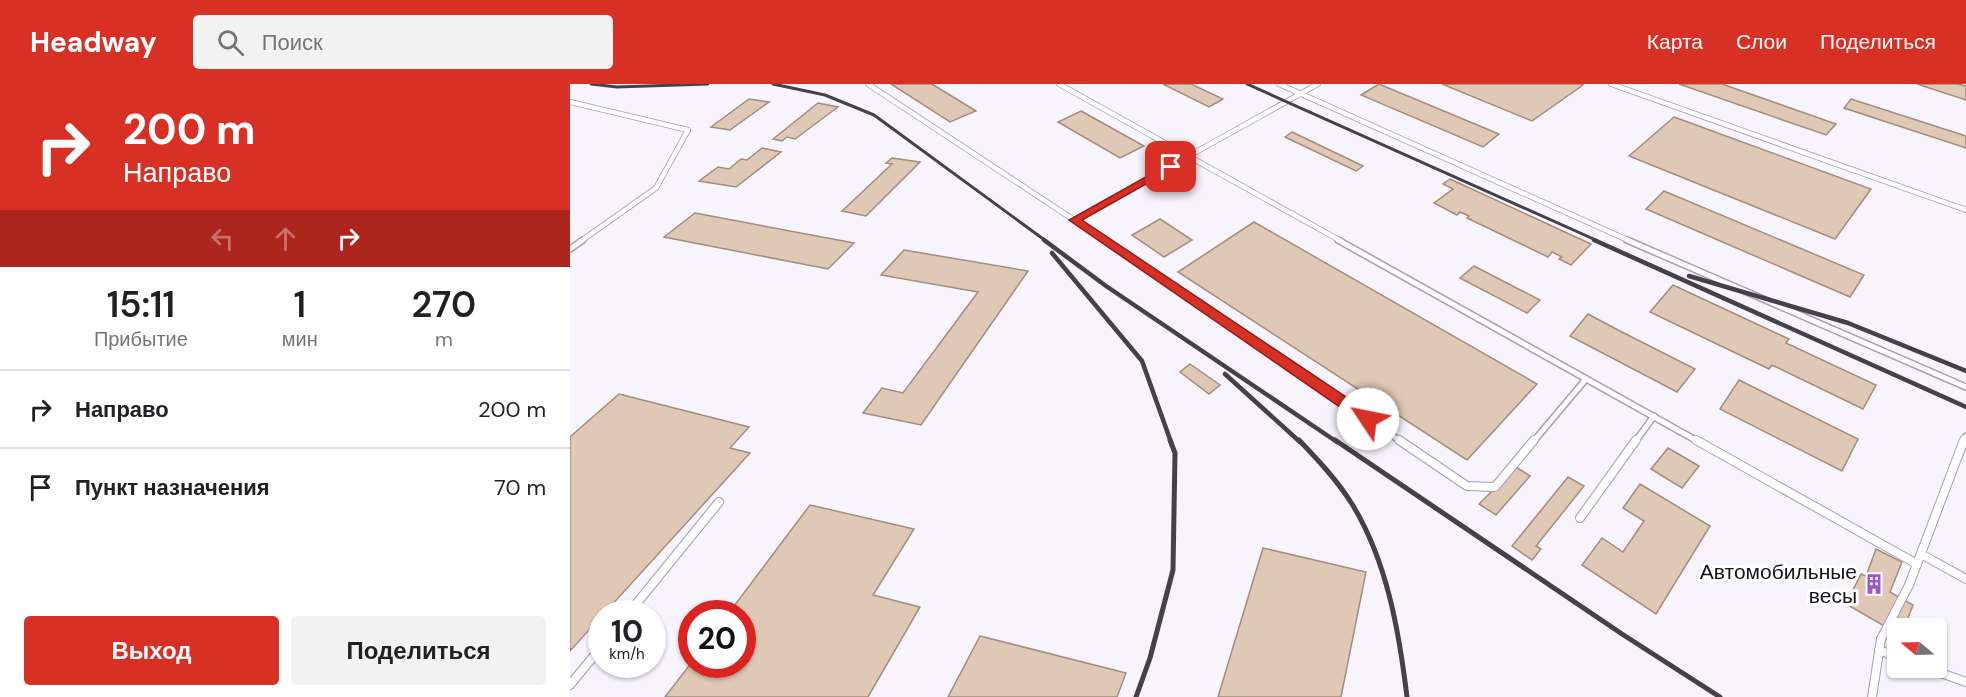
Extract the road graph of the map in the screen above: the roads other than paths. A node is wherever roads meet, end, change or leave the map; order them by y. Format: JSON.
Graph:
{"nodes":[{"id":1,"x":868,"y":84,"type":"edge"},
{"id":2,"x":1059,"y":84,"type":"edge"},
{"id":3,"x":1279,"y":84,"type":"edge"},
{"id":4,"x":1318,"y":84,"type":"edge"},
{"id":5,"x":1611,"y":84,"type":"edge"},
{"id":6,"x":1301,"y":94,"type":"junction"},
{"id":7,"x":570,"y":102,"type":"edge"},
{"id":8,"x":1190,"y":156,"type":"junction"},
{"id":9,"x":1966,"y":210,"type":"edge"},
{"id":10,"x":1074,"y":220,"type":"junction"},
{"id":11,"x":570,"y":249,"type":"edge"},
{"id":12,"x":1586,"y":379,"type":"junction"},
{"id":13,"x":1966,"y":387,"type":"edge"},
{"id":14,"x":1654,"y":416,"type":"junction"},
{"id":15,"x":1966,"y":436,"type":"edge"},
{"id":16,"x":719,"y":502,"type":"dead end"},
{"id":17,"x":1580,"y":518,"type":"dead end"},
{"id":18,"x":1921,"y":554,"type":"junction"},
{"id":19,"x":1917,"y":564,"type":"junction"},
{"id":20,"x":1966,"y":579,"type":"edge"},
{"id":21,"x":639,"y":600,"type":"edge"},
{"id":22,"x":1879,"y":650,"type":"junction"},
{"id":23,"x":1887,"y":653,"type":"edge"},
{"id":24,"x":588,"y":663,"type":"edge"},
{"id":25,"x":1947,"y":675,"type":"edge"},
{"id":26,"x":1966,"y":682,"type":"edge"},
{"id":27,"x":570,"y":685,"type":"edge"},
{"id":28,"x":1872,"y":697,"type":"edge"}],
"edges":[{"from":1,"to":10,"type":"lane"},
{"from":2,"to":8,"type":"lane"},
{"from":3,"to":6,"type":"lane"},
{"from":4,"to":6,"type":"lane"},
{"from":5,"to":9,"type":"lane"},
{"from":6,"to":8,"type":"lane"},
{"from":6,"to":13,"type":"lane"},
{"from":7,"to":11,"type":"lane"},
{"from":8,"to":10,"type":"lane"},
{"from":8,"to":12,"type":"lane"},
{"from":10,"to":12,"type":"lane"},
{"from":12,"to":14,"type":"lane"},
{"from":14,"to":17,"type":"lane"},
{"from":14,"to":19,"type":"lane"},
{"from":15,"to":18,"type":"lane"},
{"from":16,"to":21,"type":"lane"},
{"from":18,"to":19,"type":"lane"},
{"from":18,"to":20,"type":"lane"},
{"from":19,"to":22,"type":"lane"},
{"from":22,"to":23,"type":"lane"},
{"from":22,"to":28,"type":"lane"},
{"from":24,"to":27,"type":"lane"},
{"from":25,"to":26,"type":"lane"}]}
